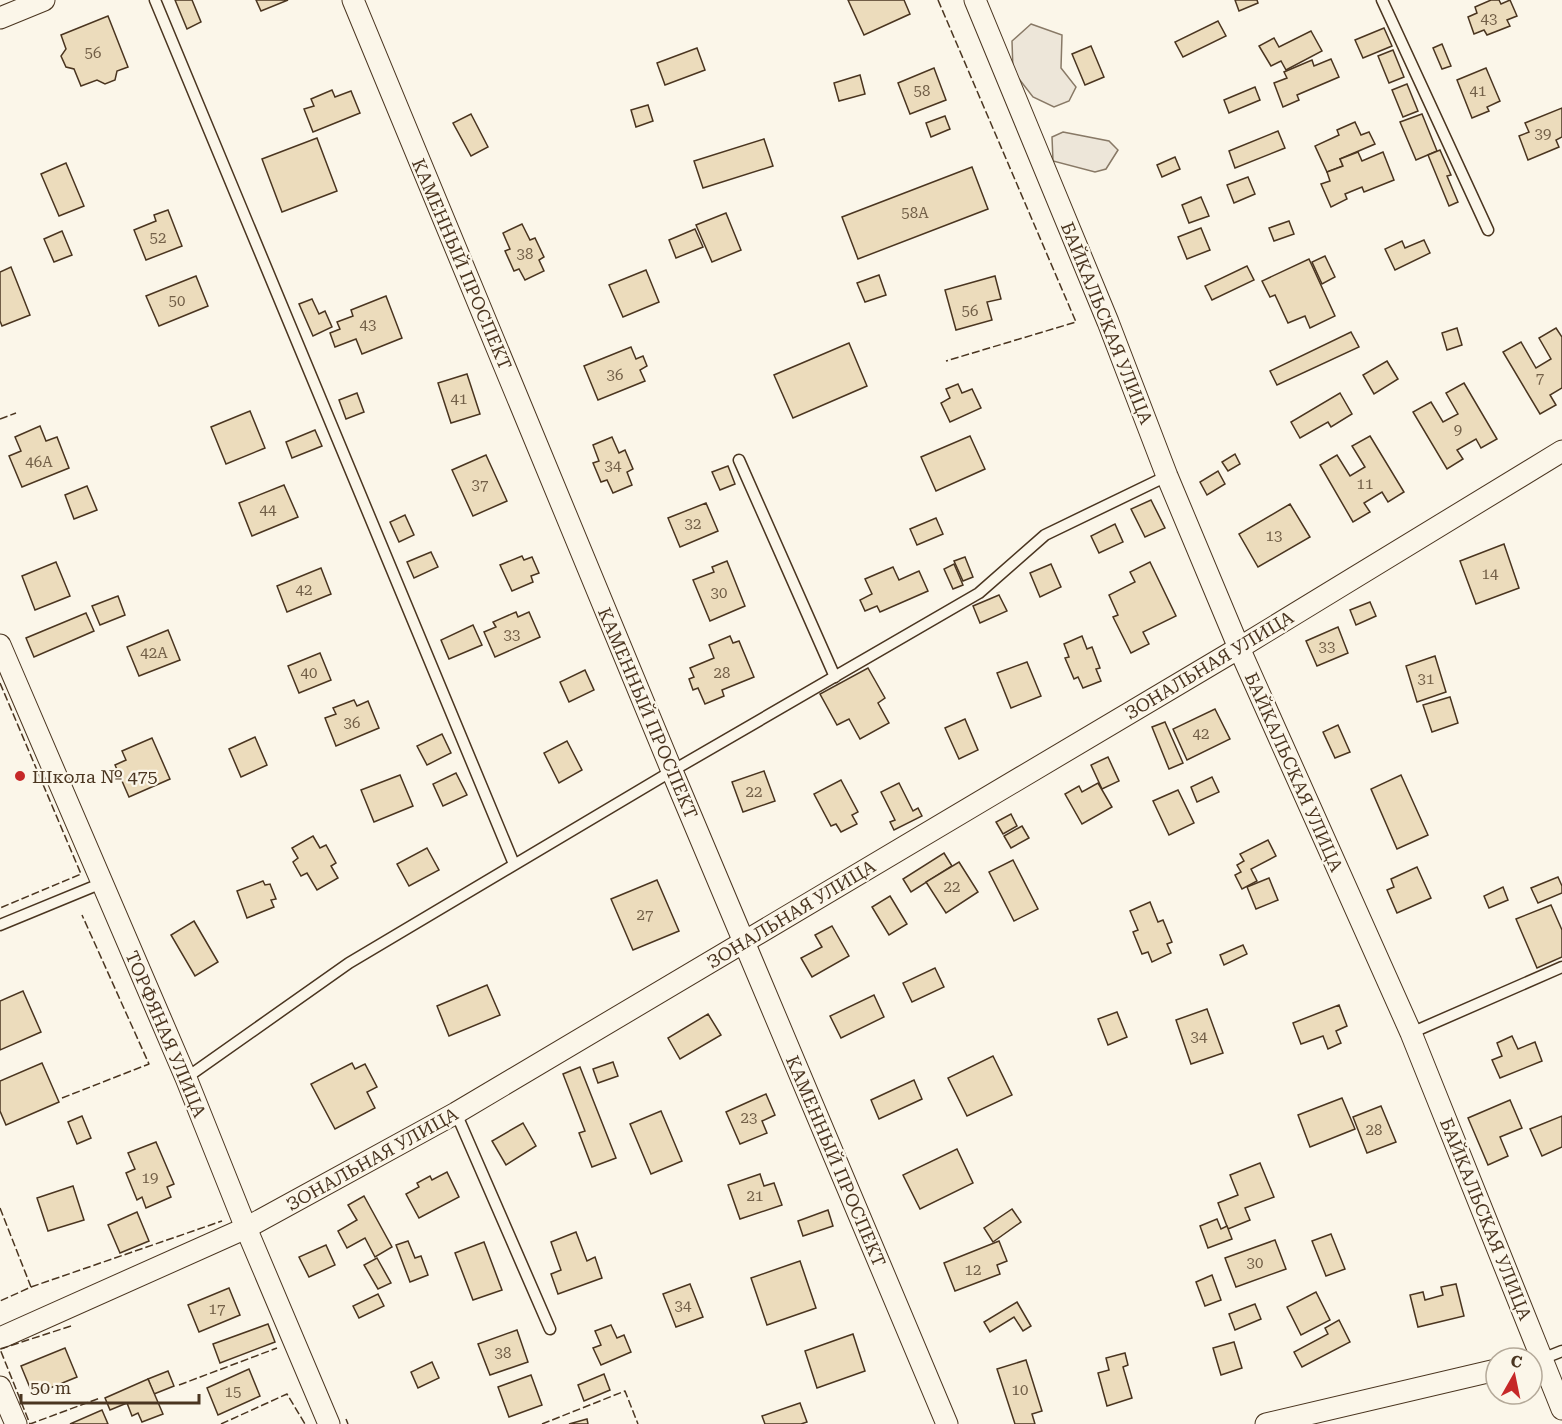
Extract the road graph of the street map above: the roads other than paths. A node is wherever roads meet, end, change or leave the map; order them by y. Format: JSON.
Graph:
{"nodes":[{"id":1,"x":44,"y":0,"type":"edge"},
{"id":2,"x":155,"y":0,"type":"edge"},
{"id":3,"x":353,"y":0,"type":"edge"},
{"id":4,"x":975,"y":0,"type":"edge"},
{"id":5,"x":1382,"y":0,"type":"edge"},
{"id":6,"x":0,"y":18,"type":"edge"},
{"id":7,"x":1488,"y":230,"type":"dead end"},
{"id":8,"x":1562,"y":451,"type":"edge"},
{"id":9,"x":739,"y":460,"type":"dead end"},
{"id":10,"x":1167,"y":476,"type":"junction"},
{"id":11,"x":0,"y":645,"type":"edge"},
{"id":12,"x":1239,"y":648,"type":"junction"},
{"id":13,"x":835,"y":677,"type":"junction"},
{"id":14,"x":672,"y":771,"type":"junction"},
{"id":15,"x":514,"y":864,"type":"junction"},
{"id":16,"x":102,"y":883,"type":"junction"},
{"id":17,"x":0,"y":925,"type":"edge"},
{"id":18,"x":744,"y":941,"type":"junction"},
{"id":19,"x":1562,"y":967,"type":"edge"},
{"id":20,"x":1411,"y":1033,"type":"junction"},
{"id":21,"x":186,"y":1078,"type":"junction"},
{"id":22,"x":456,"y":1113,"type":"junction"},
{"id":23,"x":246,"y":1228,"type":"junction"},
{"id":24,"x":550,"y":1329,"type":"dead end"},
{"id":25,"x":0,"y":1338,"type":"edge"},
{"id":26,"x":1532,"y":1346,"type":"edge"},
{"id":27,"x":1562,"y":1351,"type":"edge"},
{"id":28,"x":1544,"y":1357,"type":"edge"},
{"id":29,"x":1484,"y":1373,"type":"edge"},
{"id":30,"x":1544,"y":1374,"type":"edge"},
{"id":31,"x":0,"y":1387,"type":"edge"},
{"id":32,"x":1562,"y":1409,"type":"edge"},
{"id":33,"x":16,"y":1424,"type":"edge"},
{"id":34,"x":329,"y":1424,"type":"edge"},
{"id":35,"x":946,"y":1424,"type":"edge"},
{"id":36,"x":1266,"y":1424,"type":"edge"}],
"edges":[{"from":1,"to":6,"type":"street"},
{"from":2,"to":15,"type":"lane"},
{"from":3,"to":14,"type":"street","name":"КАМЕННЫЙ ПРОСПЕКТ"},
{"from":4,"to":10,"type":"street","name":"БАЙКАЛЬСКАЯ УЛИЦА"},
{"from":5,"to":7,"type":"lane"},
{"from":8,"to":12,"type":"street","name":"ЗОНАЛЬНАЯ УЛИЦА"},
{"from":9,"to":13,"type":"lane"},
{"from":10,"to":12,"type":"street","name":"БАЙКАЛЬСКАЯ УЛИЦА"},
{"from":10,"to":13,"type":"lane"},
{"from":11,"to":16,"type":"street","name":"ТОРФЯНАЯ УЛИЦА"},
{"from":12,"to":18,"type":"street","name":"ЗОНАЛЬНАЯ УЛИЦА"},
{"from":12,"to":20,"type":"street","name":"БАЙКАЛЬСКАЯ УЛИЦА"},
{"from":13,"to":14,"type":"lane"},
{"from":14,"to":15,"type":"lane"},
{"from":14,"to":18,"type":"street","name":"КАМЕННЫЙ ПРОСПЕКТ"},
{"from":15,"to":21,"type":"lane"},
{"from":16,"to":17,"type":"lane"},
{"from":16,"to":21,"type":"street","name":"ТОРФЯНАЯ УЛИЦА"},
{"from":18,"to":22,"type":"street","name":"ЗОНАЛЬНАЯ УЛИЦА"},
{"from":18,"to":35,"type":"street","name":"КАМЕННЫЙ ПРОСПЕКТ"},
{"from":19,"to":20,"type":"lane"},
{"from":20,"to":26,"type":"street","name":"БАЙКАЛЬСКАЯ УЛИЦА"},
{"from":21,"to":23,"type":"street","name":"ТОРФЯНАЯ УЛИЦА"},
{"from":22,"to":23,"type":"street","name":"ЗОНАЛЬНАЯ УЛИЦА"},
{"from":22,"to":24,"type":"lane"},
{"from":23,"to":25,"type":"street","name":"ЗОНАЛЬНАЯ УЛИЦА"},
{"from":23,"to":34,"type":"street","name":"ТОРФЯНАЯ УЛИЦА"},
{"from":27,"to":28,"type":"lane"},
{"from":29,"to":36,"type":"street"},
{"from":30,"to":32,"type":"street","name":"БАЙКАЛЬСКАЯ УЛИЦА"},
{"from":31,"to":33,"type":"street"}]}
